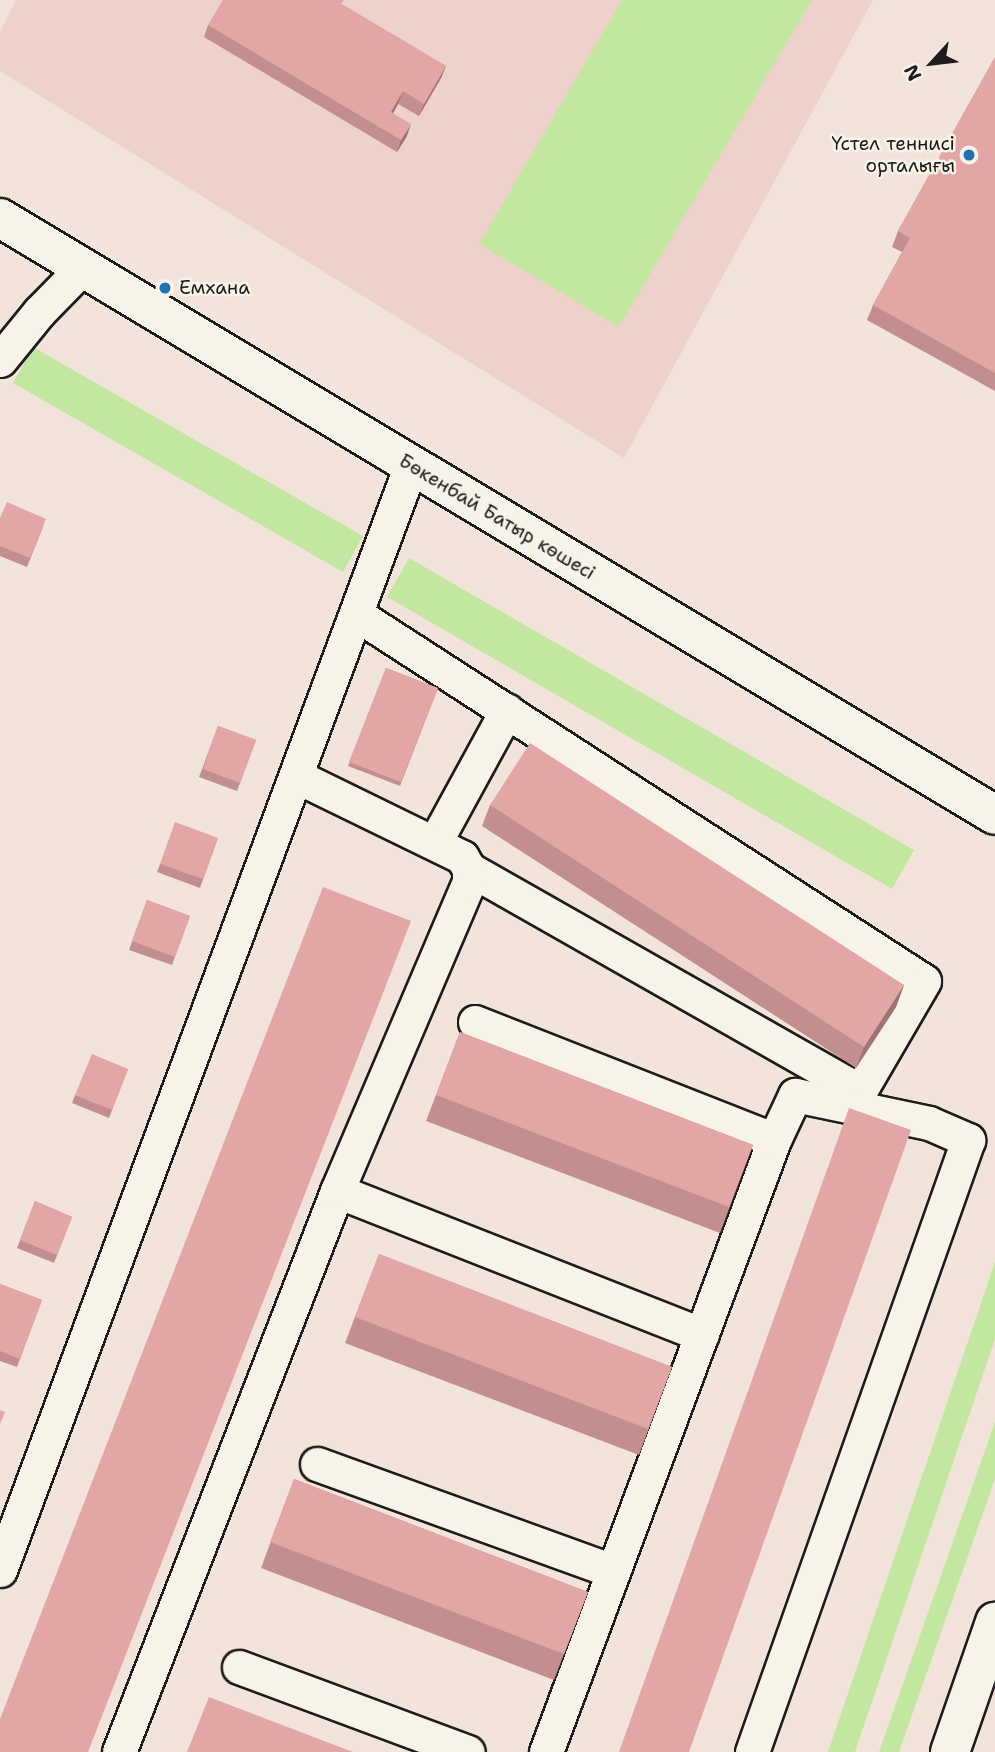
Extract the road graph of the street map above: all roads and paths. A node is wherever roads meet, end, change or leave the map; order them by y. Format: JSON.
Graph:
{"nodes":[{"id":1,"x":0,"y":218,"type":"edge"},
{"id":2,"x":83,"y":267,"type":"junction"},
{"id":3,"x":0,"y":360,"type":"edge"},
{"id":4,"x":411,"y":465,"type":"junction"},
{"id":5,"x":356,"y":614,"type":"junction"},
{"id":6,"x":507,"y":710,"type":"junction"},
{"id":7,"x":296,"y":776,"type":"junction"},
{"id":8,"x":995,"y":815,"type":"edge"},
{"id":9,"x":435,"y":842,"type":"junction"},
{"id":10,"x":469,"y":869,"type":"junction"},
{"id":11,"x":475,"y":1023,"type":"dead end"},
{"id":12,"x":774,"y":1140,"type":"junction"},
{"id":13,"x":337,"y":1191,"type":"junction"},
{"id":14,"x":702,"y":1335,"type":"junction"},
{"id":15,"x":317,"y":1464,"type":"dead end"},
{"id":16,"x":0,"y":1570,"type":"edge"},
{"id":17,"x":614,"y":1571,"type":"junction"},
{"id":18,"x":995,"y":1622,"type":"edge"},
{"id":19,"x":239,"y":1667,"type":"dead end"},
{"id":20,"x":119,"y":1752,"type":"edge"},
{"id":21,"x":468,"y":1752,"type":"edge"},
{"id":22,"x":546,"y":1752,"type":"edge"},
{"id":23,"x":752,"y":1752,"type":"edge"},
{"id":24,"x":950,"y":1752,"type":"edge"}],
"edges":[{"from":1,"to":2,"type":"main road","name":"Бөкенбай Батыр көшесі"},
{"from":2,"to":3,"type":"street"},
{"from":2,"to":4,"type":"main road","name":"Бөкенбай Батыр көшесі"},
{"from":4,"to":5,"type":"street"},
{"from":4,"to":8,"type":"main road","name":"Бөкенбай Батыр көшесі"},
{"from":5,"to":6,"type":"street"},
{"from":5,"to":7,"type":"street"},
{"from":6,"to":9,"type":"street"},
{"from":6,"to":10,"type":"street"},
{"from":7,"to":9,"type":"street"},
{"from":7,"to":16,"type":"street"},
{"from":9,"to":10,"type":"street"},
{"from":10,"to":13,"type":"street"},
{"from":11,"to":12,"type":"street"},
{"from":12,"to":14,"type":"street"},
{"from":12,"to":23,"type":"street"},
{"from":13,"to":14,"type":"street"},
{"from":13,"to":20,"type":"street"},
{"from":14,"to":17,"type":"street"},
{"from":15,"to":17,"type":"street"},
{"from":17,"to":22,"type":"street"},
{"from":18,"to":24,"type":"main road"},
{"from":19,"to":21,"type":"street"}]}
